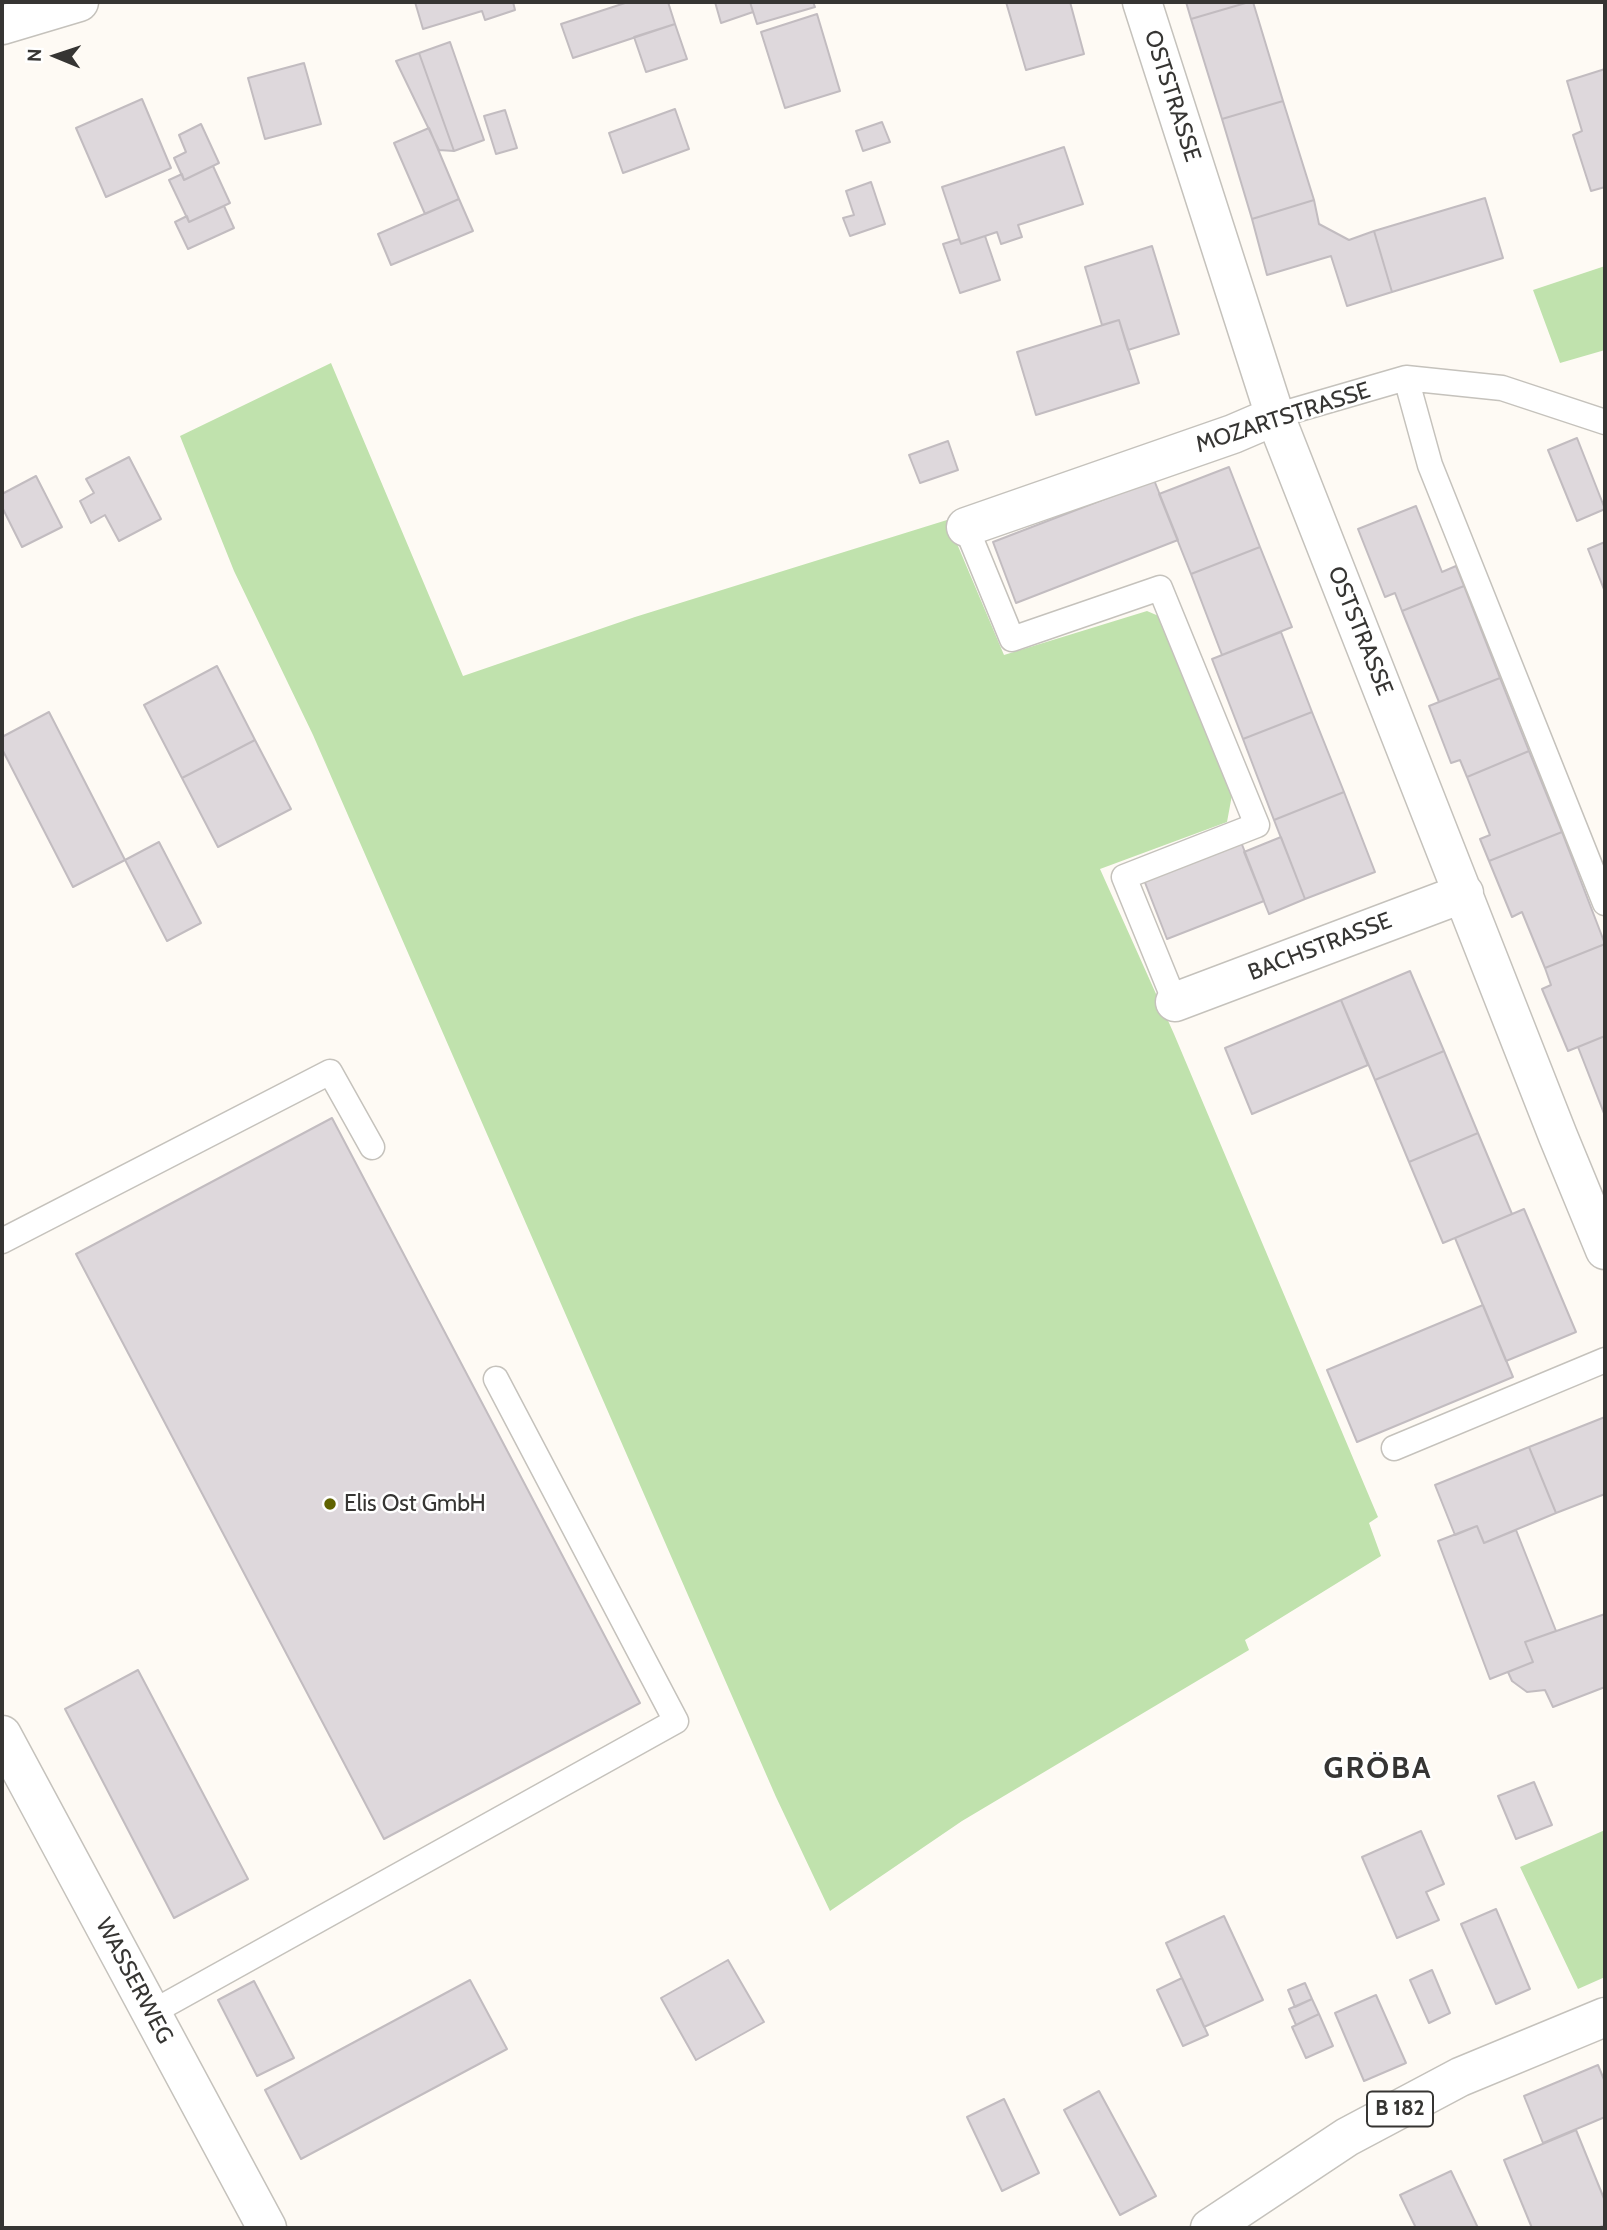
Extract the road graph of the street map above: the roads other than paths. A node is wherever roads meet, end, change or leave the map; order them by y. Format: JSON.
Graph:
{"nodes":[{"id":1,"x":79,"y":2,"type":"edge"},
{"id":2,"x":1142,"y":2,"type":"edge"},
{"id":3,"x":2,"y":25,"type":"edge"},
{"id":4,"x":1406,"y":378,"type":"junction"},
{"id":5,"x":1275,"y":416,"type":"junction"},
{"id":6,"x":1605,"y":422,"type":"edge"},
{"id":7,"x":966,"y":527,"type":"joint"},
{"id":8,"x":1464,"y":893,"type":"junction"},
{"id":9,"x":1605,"y":903,"type":"edge"},
{"id":10,"x":1175,"y":1002,"type":"joint"},
{"id":11,"x":372,"y":1147,"type":"dead end"},
{"id":12,"x":2,"y":1241,"type":"edge"},
{"id":13,"x":1605,"y":1251,"type":"edge"},
{"id":14,"x":1605,"y":1360,"type":"edge"},
{"id":15,"x":496,"y":1379,"type":"dead end"},
{"id":16,"x":1394,"y":1448,"type":"dead end"},
{"id":17,"x":2,"y":1734,"type":"edge"},
{"id":18,"x":151,"y":2013,"type":"junction"},
{"id":19,"x":1605,"y":2017,"type":"edge"},
{"id":20,"x":267,"y":2228,"type":"edge"},
{"id":21,"x":1210,"y":2228,"type":"edge"}],
"edges":[{"from":1,"to":3,"type":"street"},
{"from":2,"to":5,"type":"street","name":"OSTSTRASSE"},
{"from":4,"to":5,"type":"lane","name":"MOZARTSTRASSE"},
{"from":4,"to":6,"type":"lane","name":"MOZARTSTRASSE"},
{"from":4,"to":9,"type":"lane"},
{"from":5,"to":7,"type":"street","name":"MOZARTSTRASSE"},
{"from":5,"to":8,"type":"street","name":"OSTSTRASSE"},
{"from":7,"to":10,"type":"lane"},
{"from":8,"to":10,"type":"street","name":"BACHSTRASSE"},
{"from":8,"to":13,"type":"street","name":"OSTSTRASSE"},
{"from":11,"to":12,"type":"lane"},
{"from":14,"to":16,"type":"lane"},
{"from":15,"to":18,"type":"lane"},
{"from":17,"to":18,"type":"street","name":"WASSERWEG"},
{"from":18,"to":20,"type":"street","name":"WASSERWEG"},
{"from":19,"to":21,"type":"street","number":"B 182"}]}
